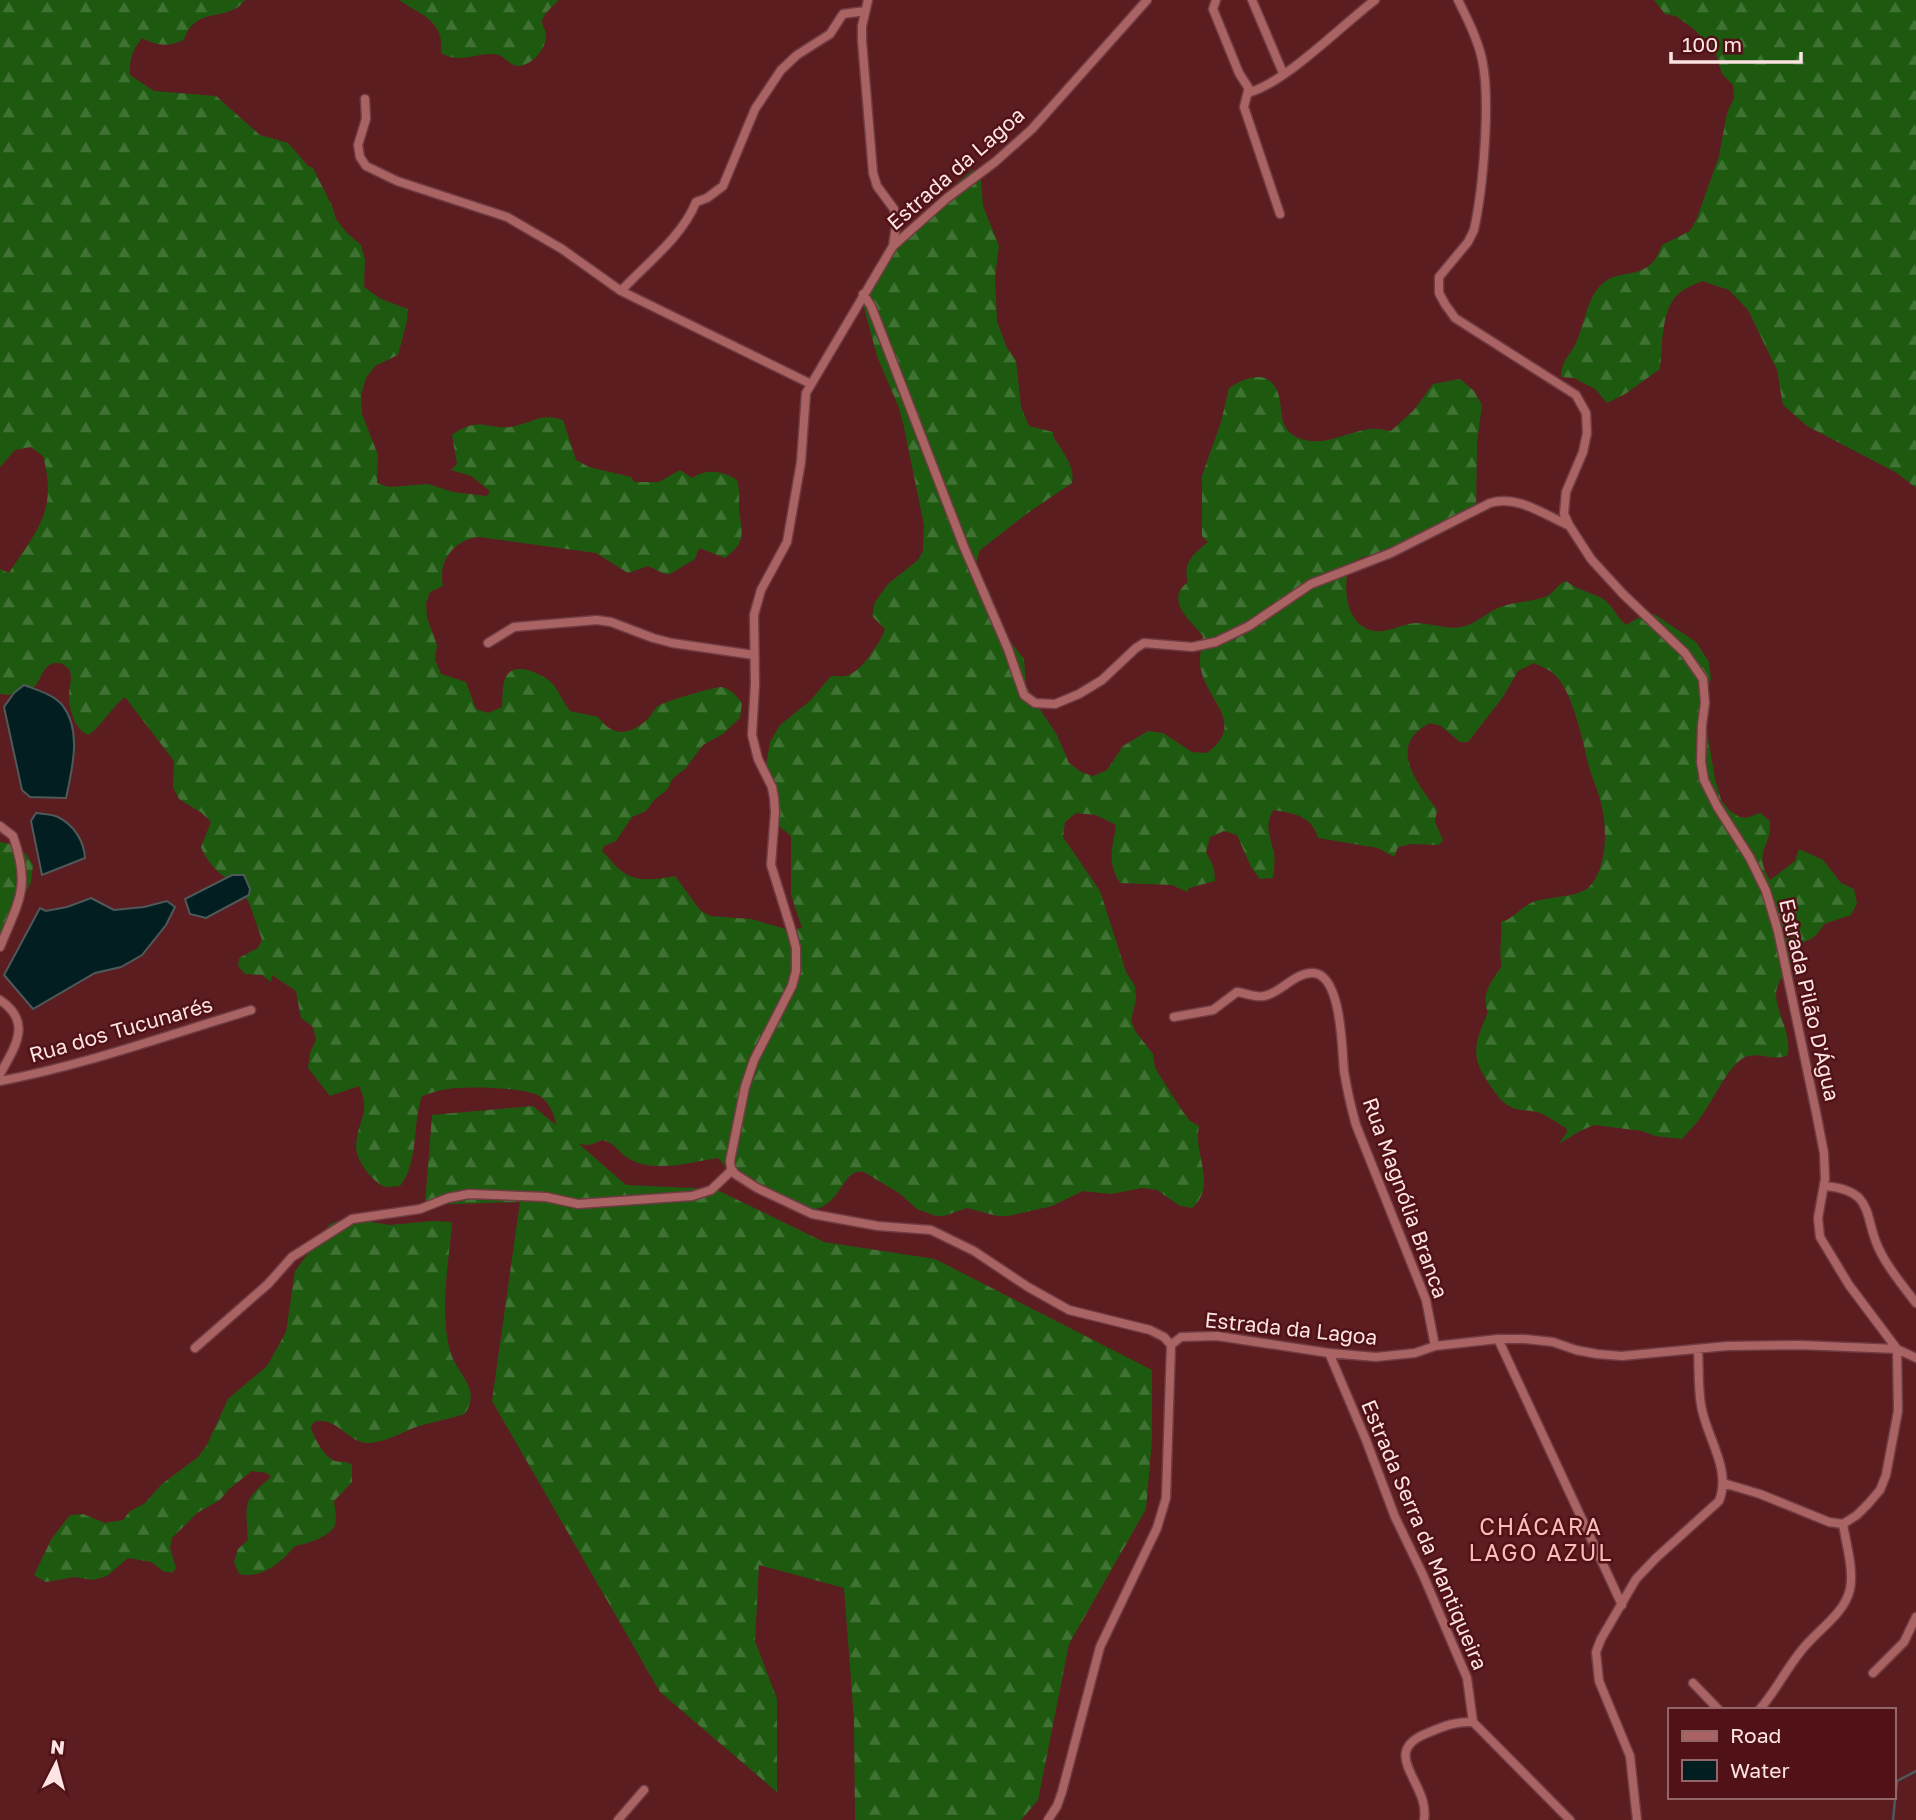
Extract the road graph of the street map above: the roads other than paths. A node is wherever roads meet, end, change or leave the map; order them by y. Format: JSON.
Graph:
{"nodes":[{"id":1,"x":868,"y":0,"type":"edge"},
{"id":2,"x":1147,"y":0,"type":"edge"},
{"id":3,"x":1216,"y":0,"type":"edge"},
{"id":4,"x":1252,"y":0,"type":"edge"},
{"id":5,"x":1375,"y":0,"type":"edge"},
{"id":6,"x":1458,"y":0,"type":"edge"},
{"id":7,"x":865,"y":11,"type":"junction"},
{"id":8,"x":1283,"y":74,"type":"junction"},
{"id":9,"x":1248,"y":91,"type":"junction"},
{"id":10,"x":365,"y":99,"type":"dead end"},
{"id":11,"x":1280,"y":214,"type":"dead end"},
{"id":12,"x":893,"y":246,"type":"junction"},
{"id":13,"x":621,"y":291,"type":"junction"},
{"id":14,"x":863,"y":294,"type":"junction"},
{"id":15,"x":811,"y":384,"type":"junction"},
{"id":16,"x":1569,"y":525,"type":"junction"},
{"id":17,"x":488,"y":643,"type":"dead end"},
{"id":18,"x":754,"y":655,"type":"junction"},
{"id":19,"x":0,"y":826,"type":"edge"},
{"id":20,"x":0,"y":947,"type":"edge"},
{"id":21,"x":0,"y":1000,"type":"edge"},
{"id":22,"x":251,"y":1010,"type":"dead end"},
{"id":23,"x":1174,"y":1017,"type":"dead end"},
{"id":24,"x":0,"y":1074,"type":"edge"},
{"id":25,"x":0,"y":1081,"type":"edge"},
{"id":26,"x":733,"y":1170,"type":"junction"},
{"id":27,"x":1824,"y":1186,"type":"junction"},
{"id":28,"x":1916,"y":1303,"type":"edge"},
{"id":29,"x":1498,"y":1339,"type":"junction"},
{"id":30,"x":1171,"y":1345,"type":"junction"},
{"id":31,"x":1435,"y":1346,"type":"junction"},
{"id":32,"x":195,"y":1348,"type":"dead end"},
{"id":33,"x":1897,"y":1349,"type":"junction"},
{"id":34,"x":1698,"y":1350,"type":"junction"},
{"id":35,"x":1329,"y":1353,"type":"junction"},
{"id":36,"x":1916,"y":1358,"type":"edge"},
{"id":37,"x":1723,"y":1483,"type":"junction"},
{"id":38,"x":1843,"y":1524,"type":"junction"},
{"id":39,"x":1622,"y":1605,"type":"junction"},
{"id":40,"x":1916,"y":1617,"type":"edge"},
{"id":41,"x":1873,"y":1673,"type":"dead end"},
{"id":42,"x":1693,"y":1683,"type":"dead end"},
{"id":43,"x":1716,"y":1708,"type":"edge"},
{"id":44,"x":1760,"y":1708,"type":"edge"},
{"id":45,"x":1473,"y":1722,"type":"junction"},
{"id":46,"x":644,"y":1790,"type":"dead end"},
{"id":47,"x":618,"y":1820,"type":"edge"},
{"id":48,"x":1048,"y":1820,"type":"edge"},
{"id":49,"x":1424,"y":1820,"type":"edge"},
{"id":50,"x":1570,"y":1820,"type":"edge"},
{"id":51,"x":1637,"y":1820,"type":"edge"}],
"edges":[{"from":1,"to":7,"type":"street"},
{"from":2,"to":12,"type":"street","name":"Estrada da Lagoa"},
{"from":3,"to":9,"type":"street"},
{"from":4,"to":8,"type":"street"},
{"from":5,"to":8,"type":"street"},
{"from":6,"to":16,"type":"street"},
{"from":7,"to":12,"type":"street"},
{"from":7,"to":13,"type":"street"},
{"from":8,"to":9,"type":"street"},
{"from":9,"to":11,"type":"street"},
{"from":10,"to":13,"type":"street"},
{"from":12,"to":14,"type":"street","name":"Estrada da Lagoa"},
{"from":13,"to":15,"type":"street"},
{"from":14,"to":15,"type":"street","name":"Estrada da Lagoa"},
{"from":14,"to":16,"type":"street"},
{"from":15,"to":18,"type":"street","name":"Estrada da Lagoa"},
{"from":16,"to":27,"type":"street","name":"Estrada Pilão D'Água"},
{"from":17,"to":18,"type":"street"},
{"from":18,"to":26,"type":"street","name":"Estrada da Lagoa"},
{"from":19,"to":20,"type":"street"},
{"from":21,"to":24,"type":"street"},
{"from":22,"to":25,"type":"street","name":"Rua dos Tucunarés"},
{"from":23,"to":31,"type":"street","name":"Rua Magnólia Branca"},
{"from":26,"to":30,"type":"street"},
{"from":26,"to":32,"type":"street"},
{"from":27,"to":28,"type":"street"},
{"from":27,"to":33,"type":"street","name":"Estrada Pilão D'Água"},
{"from":29,"to":31,"type":"street","name":"Estrada da Lagoa"},
{"from":29,"to":34,"type":"street","name":"Estrada da Lagoa"},
{"from":29,"to":39,"type":"street"},
{"from":30,"to":35,"type":"street","name":"Estrada da Lagoa"},
{"from":30,"to":48,"type":"street"},
{"from":31,"to":35,"type":"street","name":"Estrada da Lagoa"},
{"from":33,"to":34,"type":"street","name":"Estrada da Lagoa"},
{"from":33,"to":36,"type":"street","name":"Estrada da Lagoa"},
{"from":33,"to":38,"type":"street"},
{"from":34,"to":37,"type":"street"},
{"from":35,"to":45,"type":"street","name":"Estrada Serra da Mantiqueira"},
{"from":37,"to":38,"type":"street"},
{"from":37,"to":39,"type":"street"},
{"from":38,"to":44,"type":"street"},
{"from":39,"to":51,"type":"street"},
{"from":40,"to":41,"type":"street"},
{"from":42,"to":43,"type":"street"},
{"from":45,"to":49,"type":"street"},
{"from":45,"to":50,"type":"street"},
{"from":46,"to":47,"type":"street"}]}
